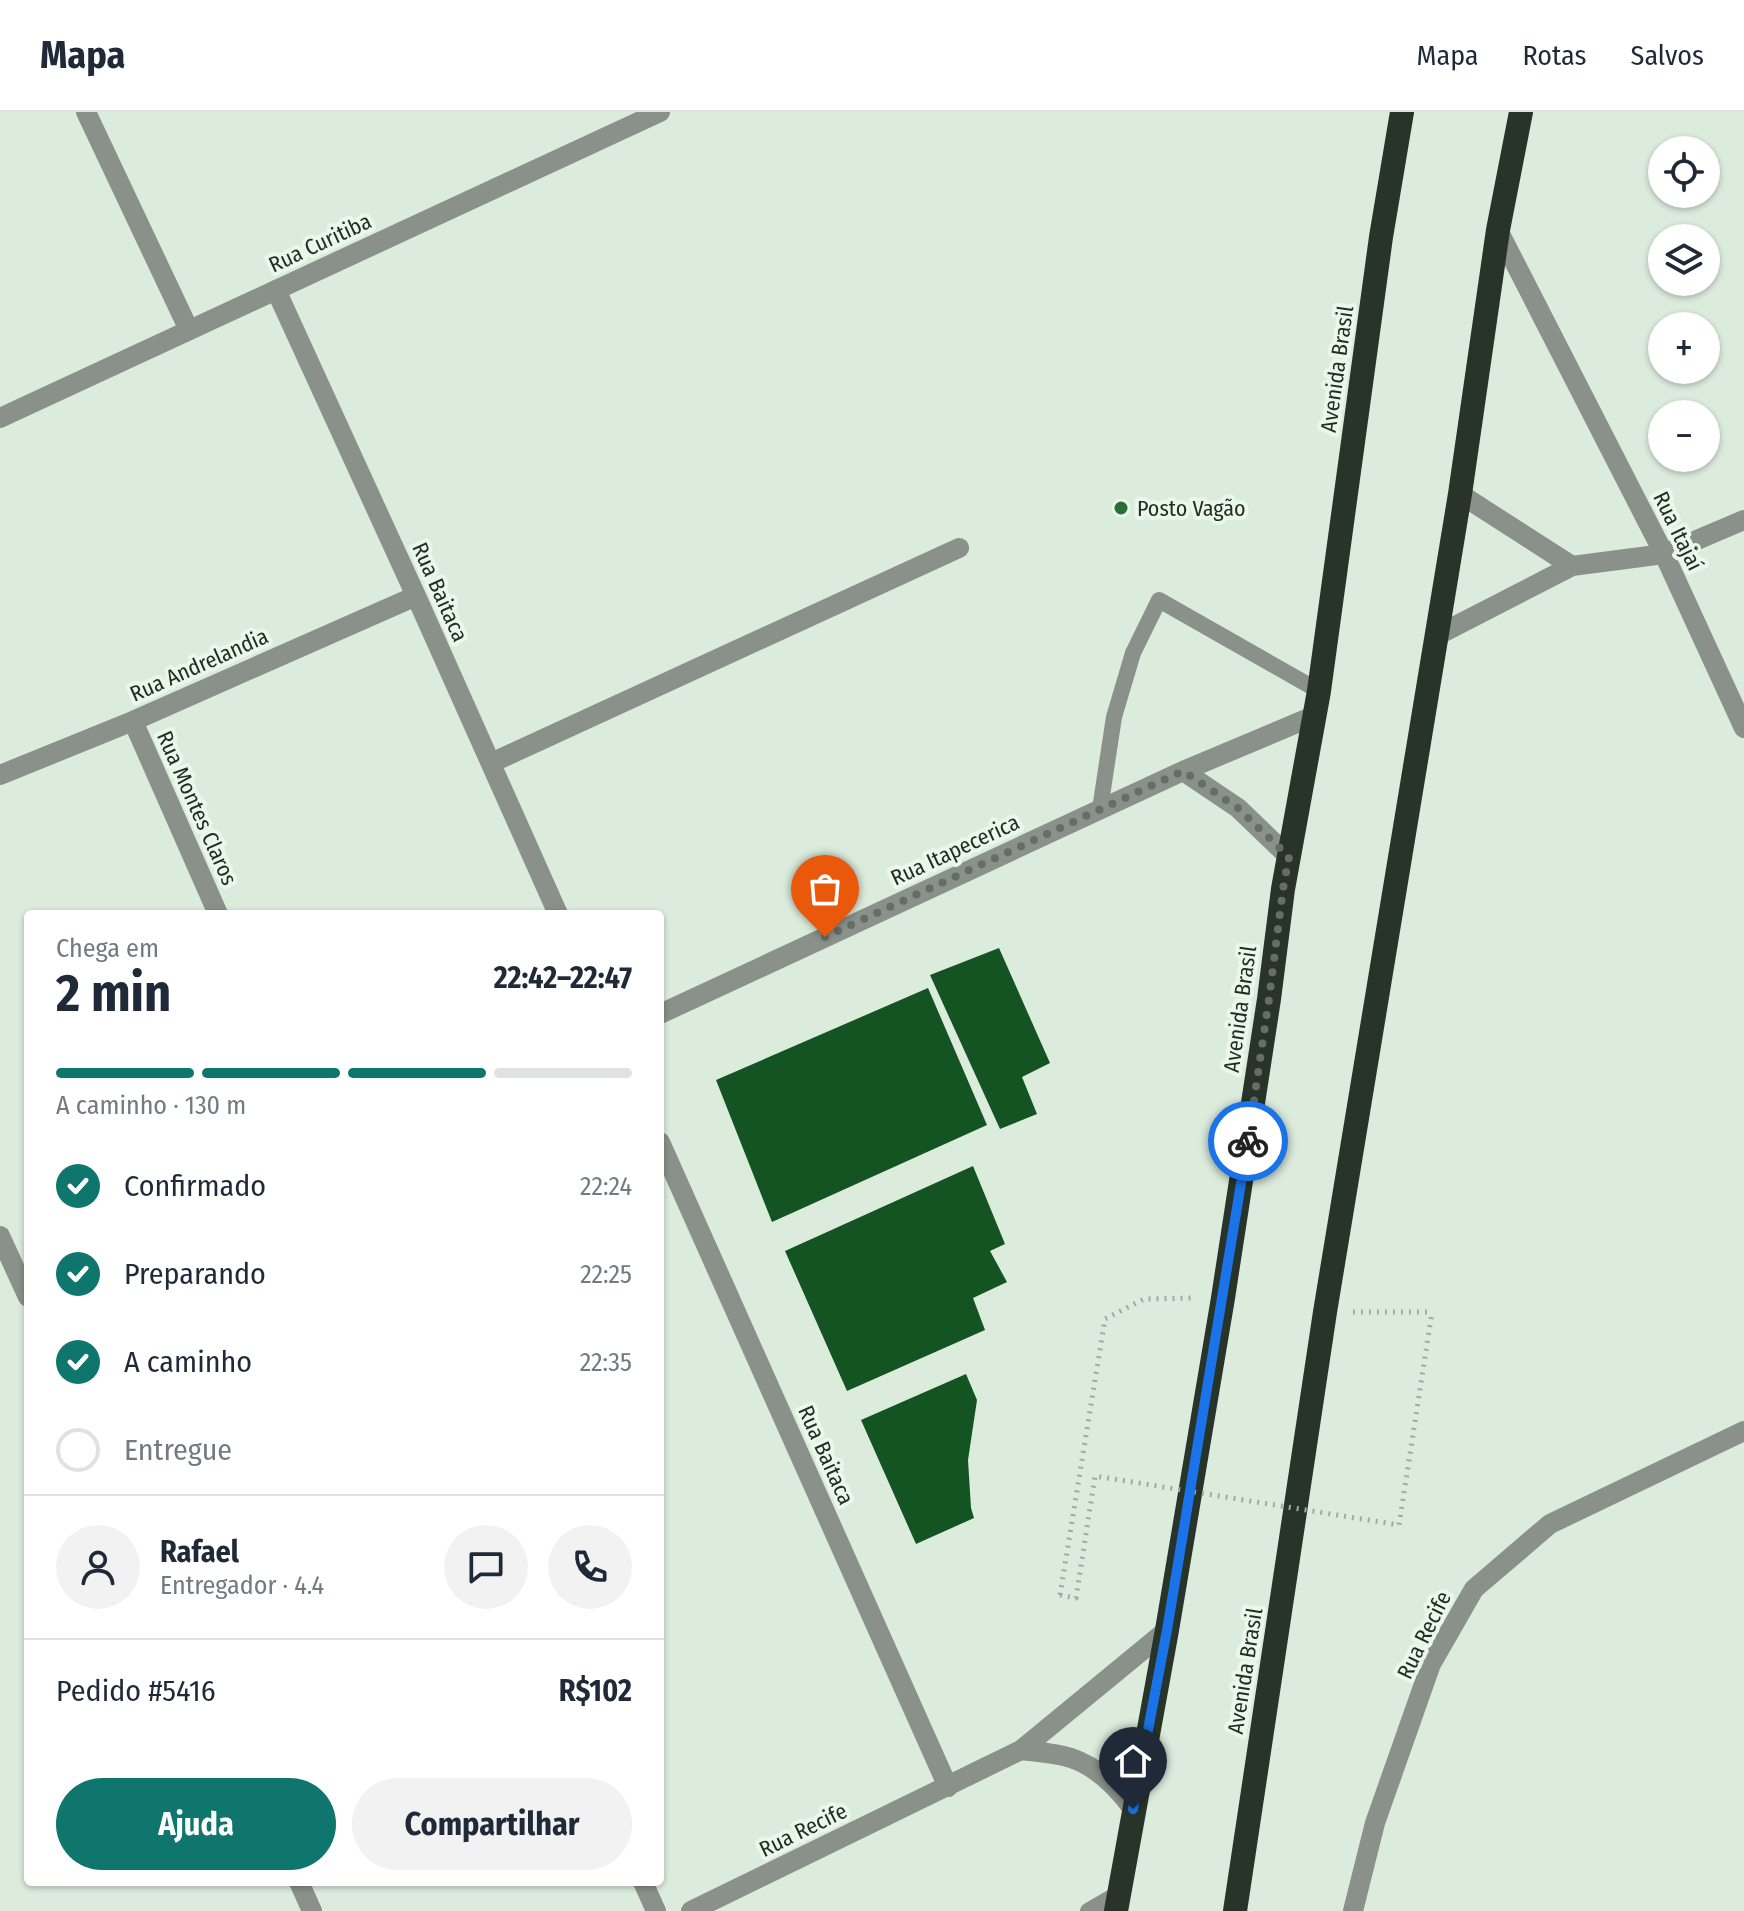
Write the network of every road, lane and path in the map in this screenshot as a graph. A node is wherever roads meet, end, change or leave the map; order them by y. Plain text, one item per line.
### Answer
1 (86, 112) edge
2 (660, 112) edge
3 (1402, 112) edge
4 (1521, 112) edge
5 (1498, 230) junction
6 (276, 290) junction
7 (189, 330) junction
8 (0, 418) edge
9 (1460, 494) junction
10 (1744, 520) edge
11 (959, 548) dead end
12 (1664, 554) junction
13 (1572, 566) junction
14 (416, 596) junction
15 (1436, 636) junction
16 (1318, 703) junction
17 (133, 721) junction
18 (1744, 728) edge
19 (491, 763) junction
20 (1183, 771) junction
21 (0, 775) edge
22 (1100, 809) junction
23 (1289, 857) junction
24 (216, 910) edge
25 (556, 910) edge
26 (664, 1012) edge
27 (664, 1151) edge
28 (0, 1236) edge
29 (24, 1288) edge
30 (1223, 1298) junction
31 (1325, 1312) junction
32 (1744, 1431) edge
33 (1167, 1630) junction
34 (1021, 1750) junction
35 (948, 1787) junction
36 (1133, 1809) junction
37 (301, 1886) edge
38 (645, 1886) edge
39 (1117, 1902) edge
40 (312, 1911) edge
41 (656, 1911) edge
42 (691, 1911) edge
43 (1088, 1911) edge
44 (1235, 1911) edge
45 (1353, 1911) edge

1 - 7 street
2 - 6 street, Rua Curitiba
3 - 16 highway, Avenida Brasil
4 - 5 highway, Avenida Brasil
5 - 9 highway, Avenida Brasil
5 - 12 street, Rua Itajaí
6 - 7 street, Rua Curitiba
6 - 14 street, Rua Baitaca
7 - 8 street, Rua Curitiba
9 - 13 street
9 - 15 highway, Avenida Brasil
10 - 12 street
11 - 19 street
12 - 13 street
12 - 18 street, Rua Itajaí
13 - 15 street
14 - 17 street, Rua Andrelandia
14 - 19 street, Rua Baitaca
15 - 31 highway, Avenida Brasil
16 - 20 street, Rua Itapecerica
16 - 22 lane
16 - 23 highway, Avenida Brasil
17 - 21 street, Rua Andrelandia
17 - 24 street, Rua Montes Claros
19 - 25 street, Rua Baitaca
20 - 22 street, Rua Itapecerica
20 - 23 street
22 - 26 street, Rua Itapecerica
23 - 30 highway, Avenida Brasil
27 - 35 street, Rua Baitaca
28 - 29 street
30 - 31 path, bridge
30 - 33 highway, Avenida Brasil
31 - 44 highway, Avenida Brasil
32 - 45 street, Rua Recife
33 - 34 street, Rua Recife
33 - 36 highway, Avenida Brasil
34 - 35 street, Rua Recife
34 - 36 street
35 - 42 street, Rua Recife
36 - 39 highway, Avenida Brasil
37 - 40 street
38 - 41 street
39 - 43 lane

